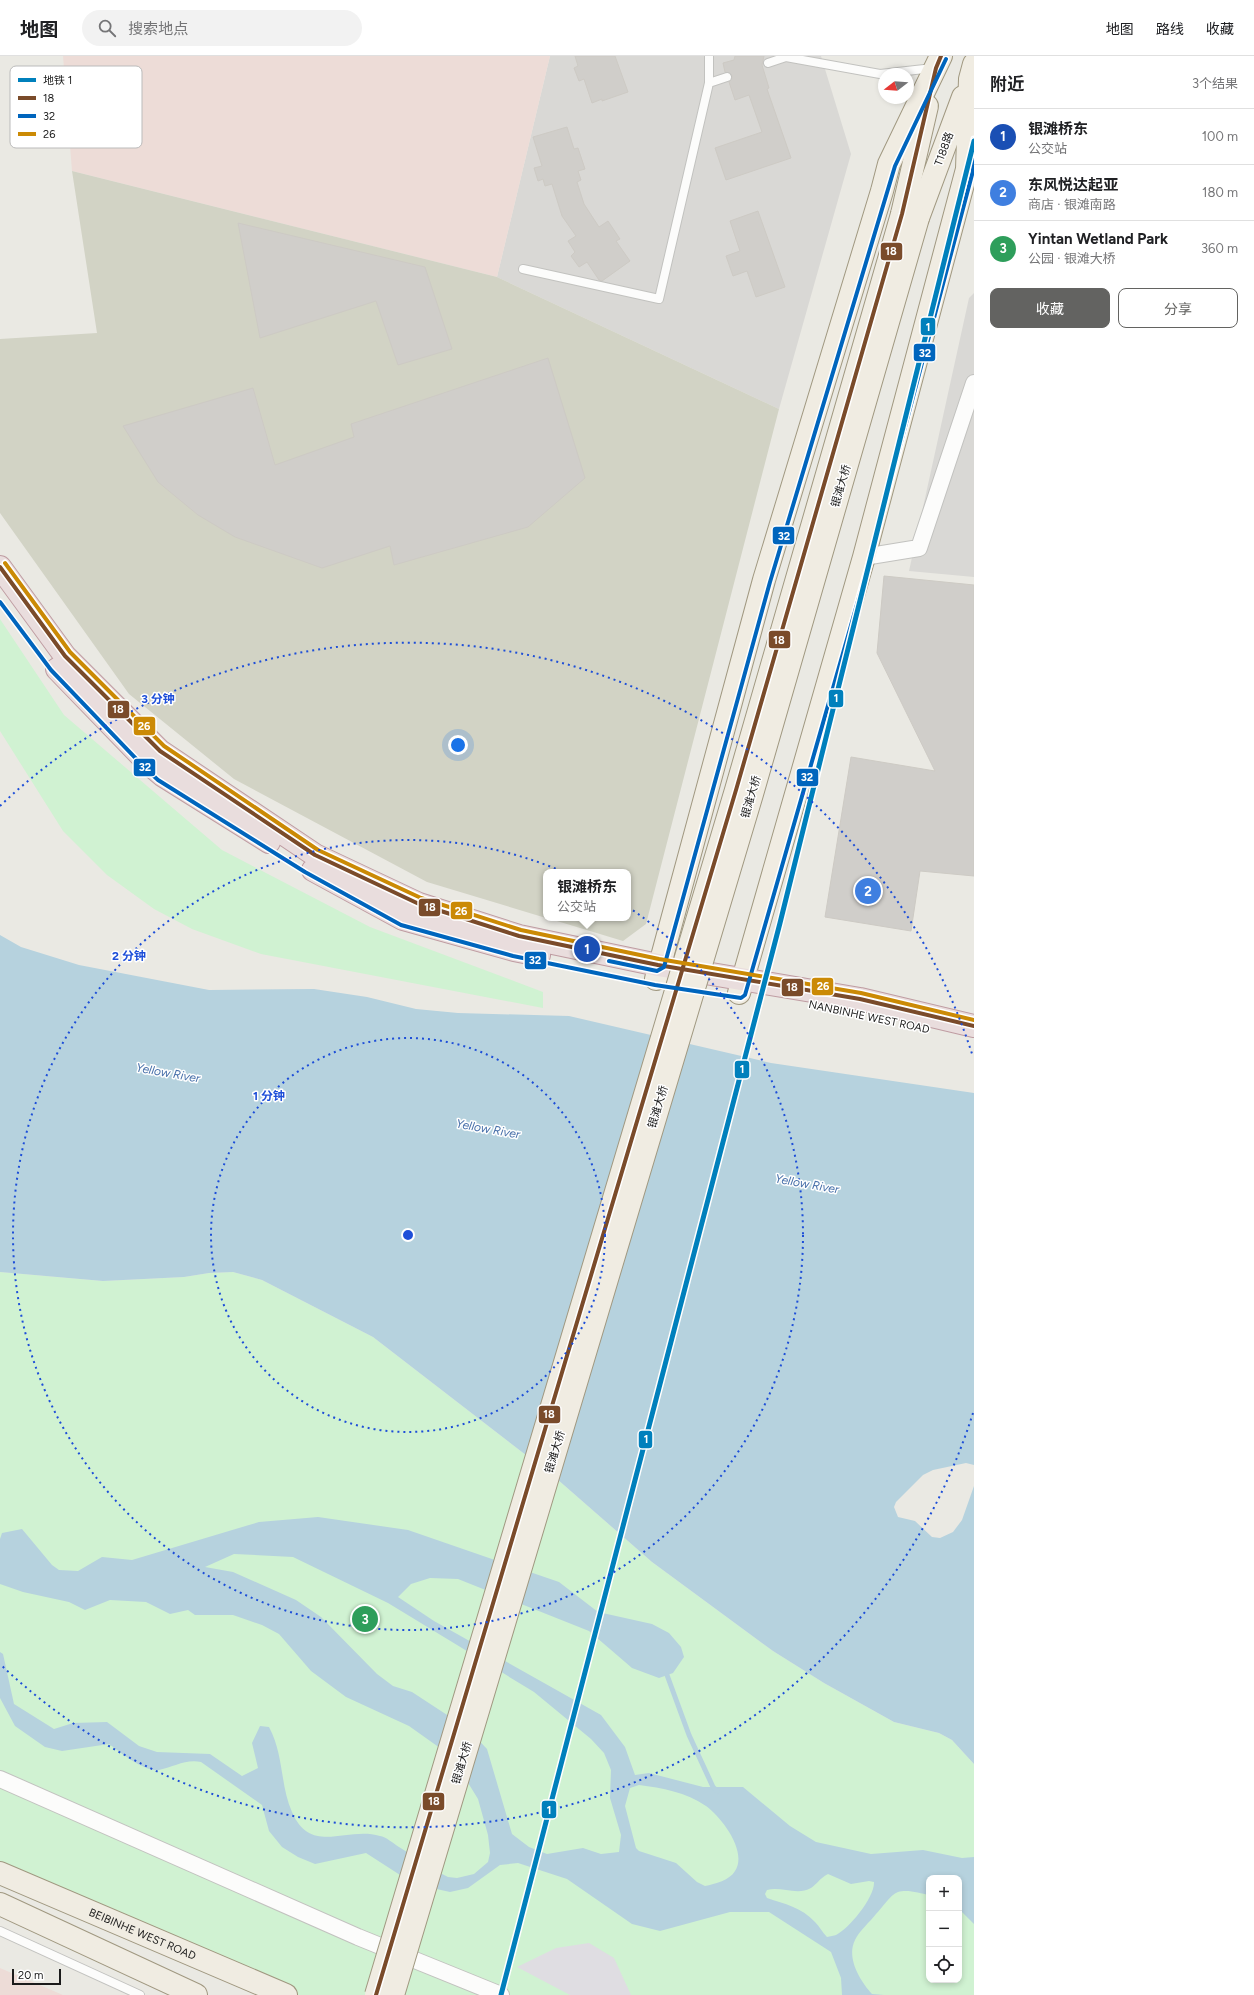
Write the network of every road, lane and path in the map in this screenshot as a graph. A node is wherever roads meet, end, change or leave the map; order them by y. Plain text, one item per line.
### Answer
1 (709, 56) edge
2 (938, 62) edge
3 (768, 63) dead end
4 (972, 71) edge
5 (727, 77) dead end
6 (710, 84) junction
7 (910, 216) junction
8 (523, 269) dead end
9 (974, 383) edge
10 (864, 557) junction
11 (0, 567) edge
12 (0, 592) edge
13 (657, 972) junction
14 (741, 986) junction
15 (974, 1026) edge
16 (974, 1040) edge
17 (0, 1779) edge
18 (0, 1873) edge
19 (0, 1904) edge
20 (0, 1930) edge
21 (493, 1993) edge
22 (140, 1995) edge
23 (196, 1995) edge
24 (286, 1995) edge
25 (376, 1995) edge
26 (393, 1995) edge

1 - 6 lane
2 - 3 lane
2 - 7 main road
2 - 13 main road
4 - 7 main road, T188路
4 - 10 main road
5 - 6 lane
6 - 8 lane
7 - 25 main road, 银滩大桥, bridge
7 - 26 main road, 银滩大桥, bridge
9 - 10 street
10 - 14 main road
11 - 13 highway
12 - 13 highway
13 - 14 highway
14 - 15 highway, NANBINHE WEST ROAD
14 - 16 highway, NANBINHE WEST ROAD
17 - 21 street
18 - 24 main road, BEIBINHE WEST ROAD
19 - 23 main road
20 - 22 lane

